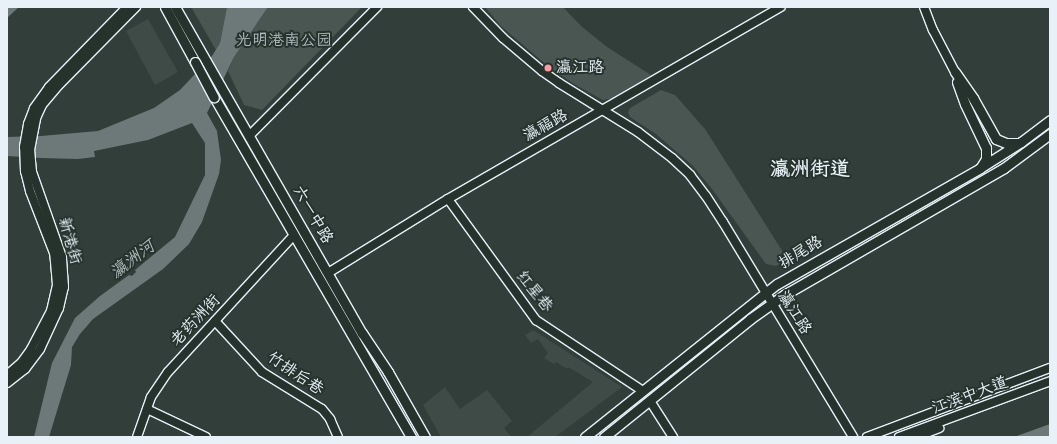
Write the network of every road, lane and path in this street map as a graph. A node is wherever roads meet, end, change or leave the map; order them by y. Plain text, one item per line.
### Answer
1 (127, 7) edge
2 (136, 7) edge
3 (165, 7) edge
4 (175, 7) edge
5 (377, 7) edge
6 (473, 7) edge
7 (781, 7) edge
8 (924, 7) edge
9 (955, 72) junction
10 (603, 110) junction
11 (1050, 120) edge
12 (986, 122) junction
13 (31, 124) junction
14 (976, 126) junction
15 (1050, 134) edge
16 (250, 136) junction
17 (1021, 142) junction
18 (27, 162) junction
19 (980, 168) junction
20 (448, 199) junction
21 (294, 235) junction
22 (328, 274) junction
23 (765, 293) junction
24 (772, 302) junction
25 (215, 321) junction
26 (1050, 368) edge
27 (7, 375) edge
28 (1050, 381) edge
29 (7, 384) edge
30 (1050, 387) edge
31 (642, 391) junction
32 (650, 401) junction
33 (147, 409) junction
34 (137, 437) edge
35 (206, 437) edge
36 (338, 437) edge
37 (411, 437) edge
38 (425, 437) edge
39 (584, 437) edge
40 (604, 437) edge
41 (673, 437) edge
42 (853, 437) edge
43 (867, 437) edge
44 (899, 437) edge
45 (916, 437) edge

1 - 13 street
2 - 13 street
3 - 21 main road, 六一中路, bridge
4 - 16 main road, 六一中路
5 - 16 street
6 - 10 street, 瀛江路
7 - 10 street, 瀛福路
8 - 9 street
9 - 12 main road
9 - 14 main road
10 - 20 street, 瀛福路
10 - 23 street, 瀛江路
11 - 17 main road, 排尾路
12 - 14 main road
12 - 17 main road
13 - 18 street
14 - 19 main road
15 - 24 main road, 排尾路
16 - 22 main road, 六一中路
17 - 19 main road, 排尾路
18 - 27 street, 新港街
18 - 29 street, 新港街
19 - 23 main road, 排尾路
20 - 22 street, 瀛福路
20 - 31 street, 红星巷
21 - 25 street, 老药洲街
21 - 37 main road, 六一中路
22 - 38 main road, 六一中路
23 - 24 street, 瀛江路
23 - 31 main road, 排尾路
24 - 32 main road, 排尾路
24 - 42 street, 瀛江路
25 - 33 street, 老药洲街
25 - 36 street, 竹排后巷
26 - 43 street
28 - 44 street, 江滨中大道
30 - 45 street, 江滨中大道
31 - 39 main road, 排尾路
32 - 40 main road, 排尾路
32 - 41 street
33 - 34 street, 老药洲街
33 - 35 street

